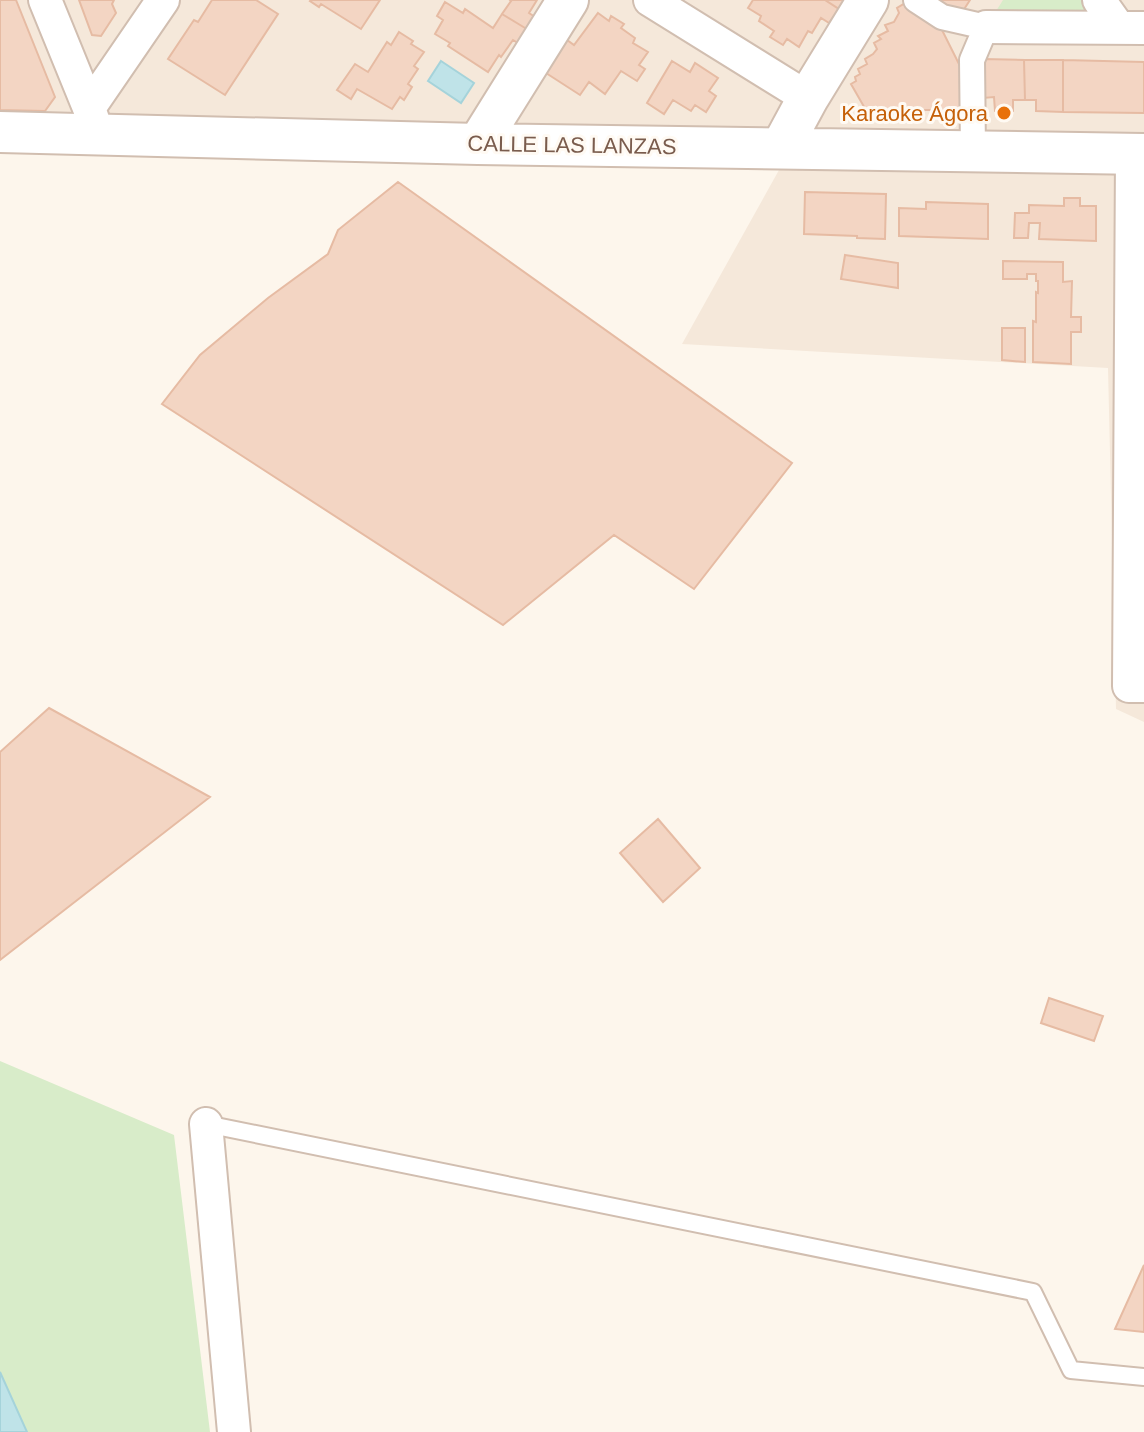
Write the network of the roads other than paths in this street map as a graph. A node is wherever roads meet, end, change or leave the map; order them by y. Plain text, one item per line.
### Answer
1 (45, 0) edge
2 (163, 0) edge
3 (568, 0) edge
4 (650, 0) edge
5 (868, 0) edge
6 (916, 0) edge
7 (1099, 0) edge
8 (994, 14) edge
9 (1131, 28) edge
10 (808, 98) junction
11 (94, 121) junction
12 (0, 132) edge
13 (478, 144) junction
14 (781, 148) junction
15 (973, 151) junction
16 (1138, 154) edge
17 (1136, 686) edge
18 (206, 1124) joint
19 (1144, 1377) edge
20 (234, 1432) edge

1 - 11 street
2 - 11 street
3 - 13 street
4 - 10 street
5 - 10 street
6 - 8 street
7 - 9 street
8 - 9 street
8 - 15 street
10 - 14 street
11 - 12 street, CALLE LAS LANZAS
11 - 13 street, CALLE LAS LANZAS
13 - 14 street, CALLE LAS LANZAS
14 - 15 street, CALLE LAS LANZAS
15 - 16 street, CALLE LAS LANZAS
16 - 17 street
18 - 19 lane
18 - 20 street

